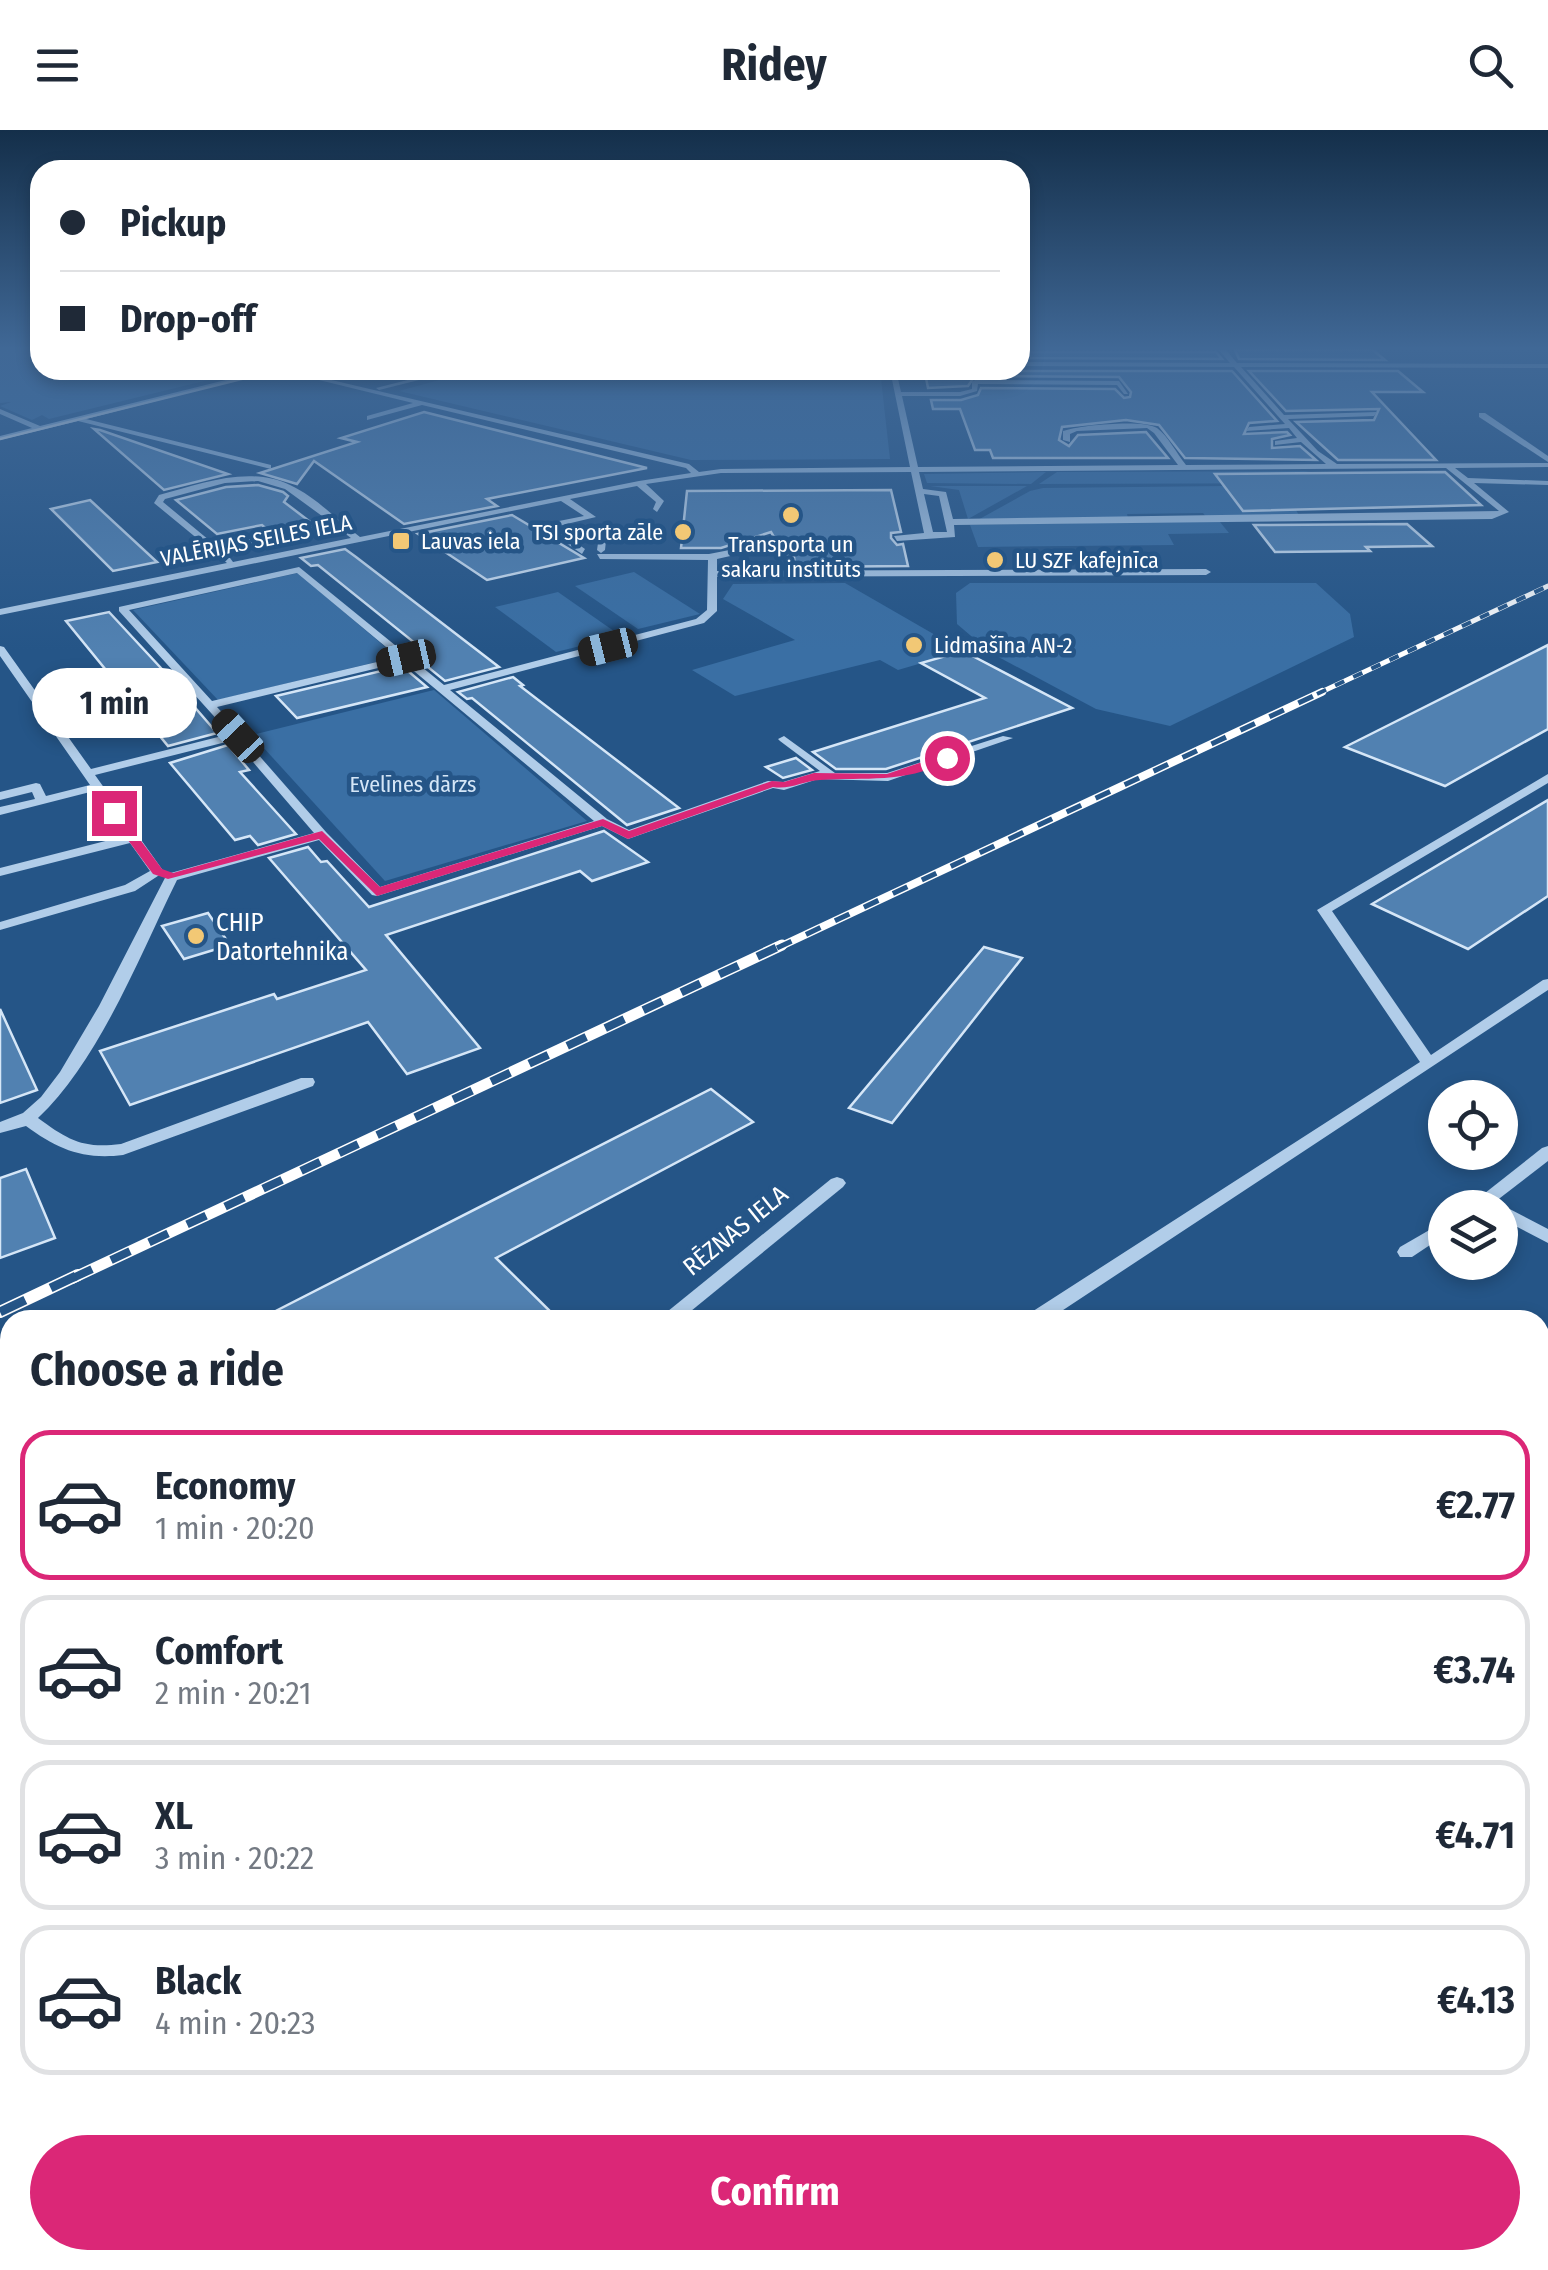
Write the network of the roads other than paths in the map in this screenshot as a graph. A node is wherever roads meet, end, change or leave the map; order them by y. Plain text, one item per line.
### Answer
1 (200, 450) edge
2 (622, 450) edge
3 (908, 450) edge
4 (1170, 450) edge
5 (1312, 450) edge
6 (1315, 454) junction
7 (1548, 462) edge
8 (1448, 466) junction
9 (268, 467) dead end
10 (1182, 467) junction
11 (1258, 467) junction
12 (1338, 468) junction
13 (912, 469) junction
14 (696, 474) junction
15 (1469, 480) junction
16 (1548, 482) edge
17 (640, 483) junction
18 (1340, 484) dead end
19 (922, 491) junction
20 (562, 498) junction
21 (657, 510) dead end
22 (1362, 518) junction
23 (951, 522) junction
24 (339, 526) junction
25 (1374, 530) dead end
26 (929, 536) junction
27 (564, 538) junction
28 (896, 538) dead end
29 (770, 539) dead end
30 (359, 540) junction
31 (582, 552) dead end
32 (221, 554) junction
33 (713, 556) junction
34 (233, 565) junction
35 (1206, 572) dead end
36 (713, 574) junction
37 (0, 612) edge
38 (0, 649) edge
39 (406, 658) junction
40 (5, 666) edge
41 (442, 688) junction
42 (210, 705) junction
43 (1007, 738) dead end
44 (784, 739) dead end
45 (245, 746) dead end
46 (86, 774) junction
47 (814, 776) junction
48 (1548, 778) edge
49 (96, 787) junction
50 (0, 796) edge
51 (42, 800) junction
52 (0, 811) edge
53 (603, 822) junction
54 (322, 835) junction
55 (133, 838) junction
56 (0, 872) edge
57 (165, 874) junction
58 (0, 926) edge
59 (1548, 983) edge
60 (1430, 1063) junction
61 (307, 1082) dead end
62 (28, 1118) junction
63 (0, 1128) edge
64 (1548, 1152) edge
65 (837, 1183) dead end
66 (1507, 1190) edge
67 (1518, 1222) edge
68 (1548, 1237) edge
69 (1428, 1238) edge
70 (1406, 1252) dead end
71 (680, 1310) edge
72 (1049, 1310) edge

1 - 9 street
2 - 14 street
3 - 13 street
4 - 10 street
5 - 6 street
6 - 11 street
6 - 12 street
7 - 8 street
8 - 12 street
8 - 15 street
10 - 11 street
10 - 13 street
11 - 12 street
12 - 18 street
13 - 14 street
13 - 19 street
14 - 17 street, VALĒRIJAS SEILES IELA
15 - 16 street
15 - 22 street
17 - 20 street, VALĒRIJAS SEILES IELA
17 - 21 street
19 - 23 street
19 - 26 street
20 - 27 street
20 - 30 street, VALĒRIJAS SEILES IELA
22 - 23 street
22 - 25 street
23 - 26 street
24 - 30 street
24 - 32 street
24 - 32 street
26 - 28 street
27 - 31 street
27 - 33 street
29 - 33 street
30 - 34 street, VALĒRIJAS SEILES IELA
32 - 34 street
33 - 36 street
34 - 37 street, VALĒRIJAS SEILES IELA
35 - 36 street
36 - 41 street
38 - 40 street
39 - 41 street
39 - 42 street
39 - 42 street
40 - 46 street
41 - 53 street
42 - 46 street
43 - 47 street
44 - 47 street
45 - 54 street
46 - 49 street
47 - 53 street
48 - 60 street
49 - 51 street
49 - 55 street
50 - 51 street
51 - 52 street
53 - 54 street
54 - 57 street
55 - 56 street
55 - 57 street
57 - 58 street
57 - 62 street
59 - 60 street
60 - 72 street
61 - 62 street
62 - 63 street
64 - 66 street
65 - 71 street, RĒZNAS IELA
67 - 68 street
69 - 70 street

